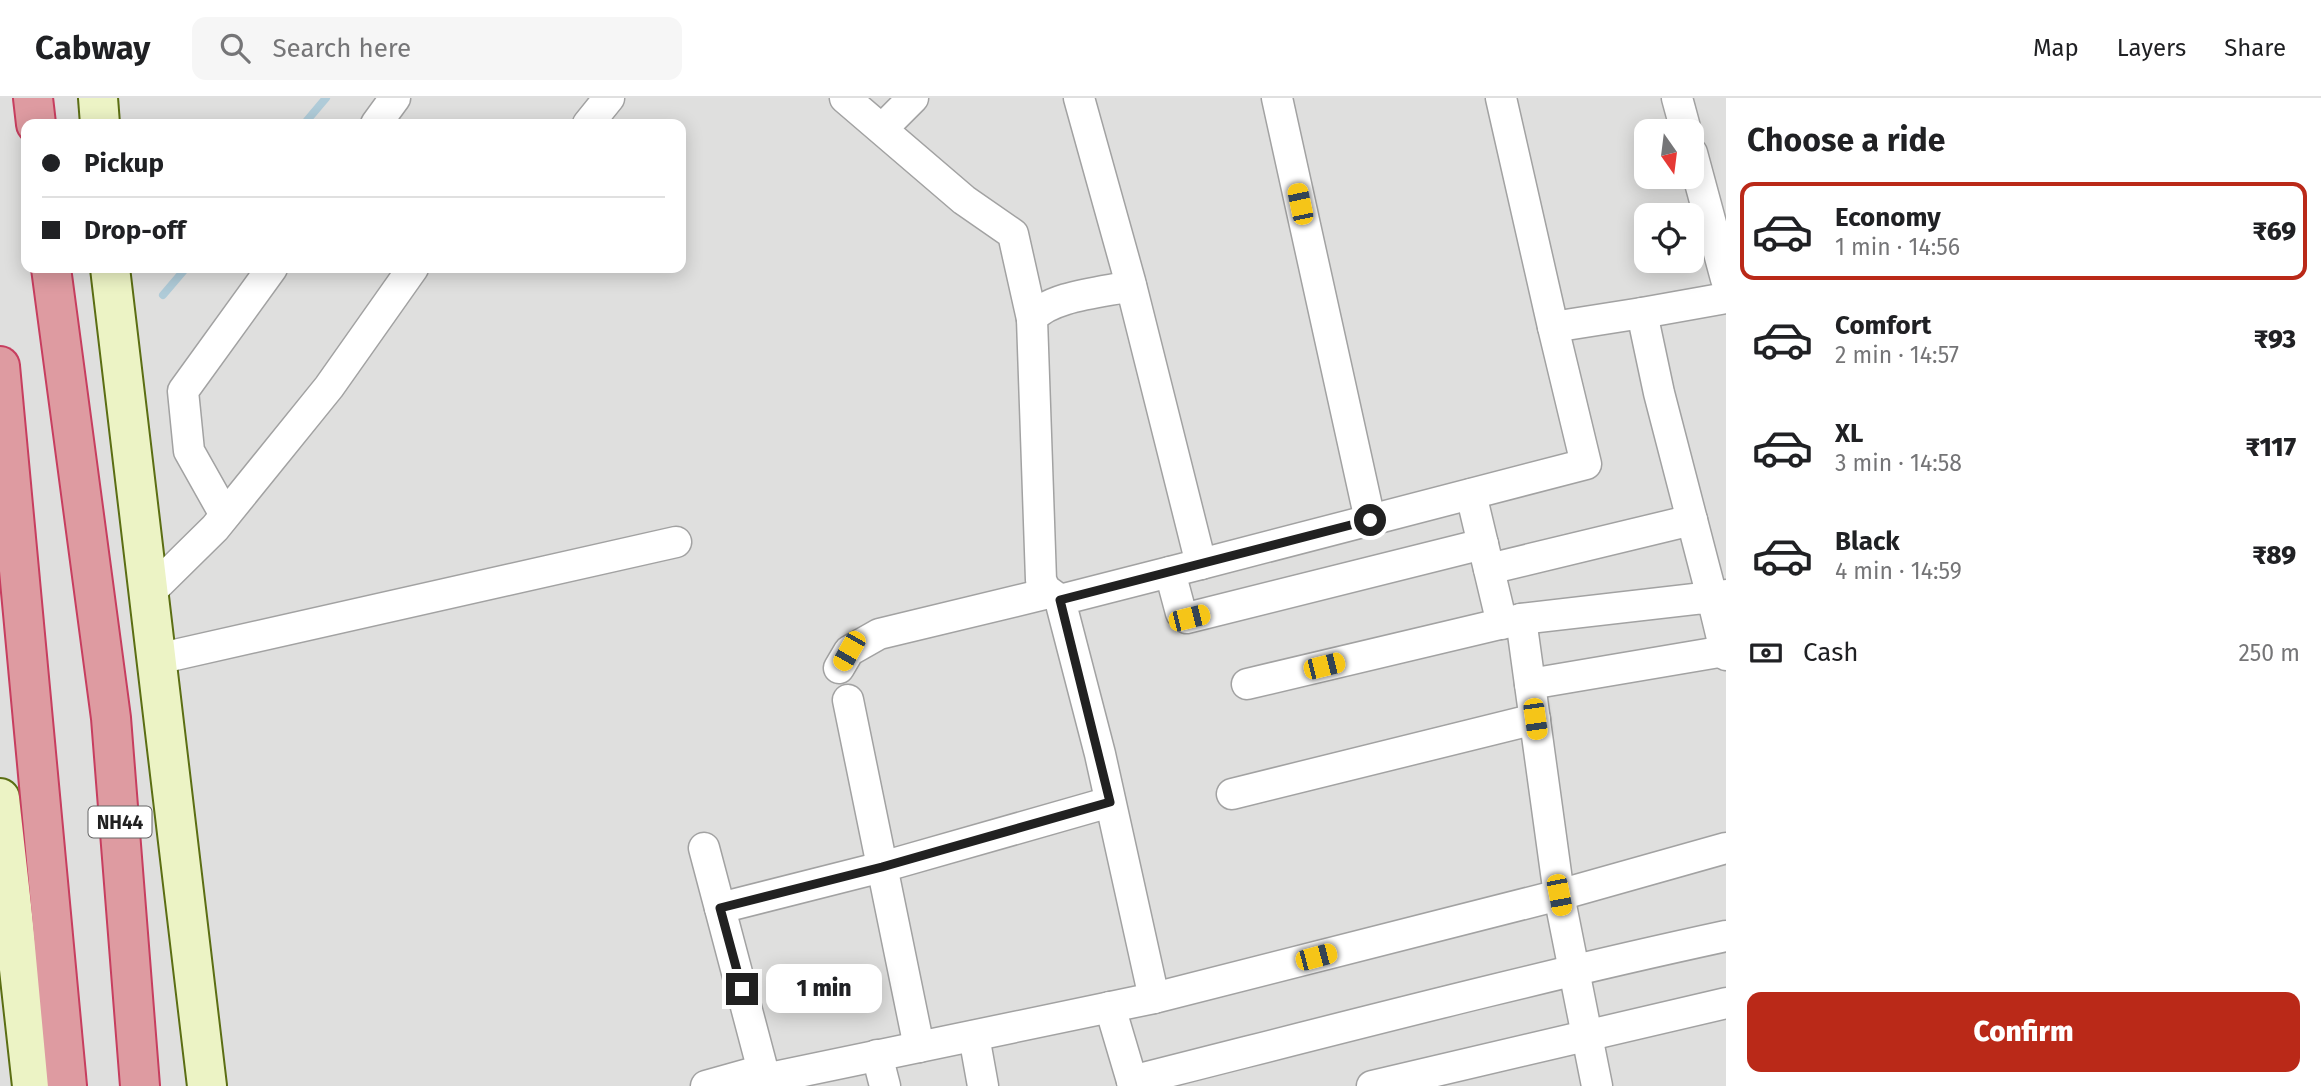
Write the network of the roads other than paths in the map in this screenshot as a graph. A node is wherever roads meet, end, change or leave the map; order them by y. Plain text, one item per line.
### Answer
1 (33, 98) edge
2 (98, 98) edge
3 (394, 98) edge
4 (609, 98) edge
5 (845, 98) edge
6 (913, 98) edge
7 (1079, 98) edge
8 (1277, 98) edge
9 (1501, 98) edge
10 (1683, 99) edge
11 (35, 119) edge
12 (100, 119) edge
13 (379, 119) edge
14 (592, 119) edge
15 (1685, 119) edge
16 (882, 129) junction
17 (1702, 189) edge
18 (52, 273) edge
19 (111, 273) edge
20 (268, 273) edge
21 (409, 273) edge
22 (1726, 279) edge
23 (1131, 286) junction
24 (1726, 298) edge
25 (1642, 313) junction
26 (1032, 319) junction
27 (1553, 327) junction
28 (0, 366) edge
29 (1471, 494) junction
30 (225, 515) junction
31 (1370, 520) junction
32 (1692, 520) junction
33 (676, 542) dead end
34 (1486, 557) junction
35 (1201, 564) junction
36 (1170, 572) junction
37 (149, 593) junction
38 (1055, 596) junction
39 (1719, 596) edge
40 (1511, 622) junction
41 (1726, 653) edge
42 (157, 659) junction
43 (839, 668) dead end
44 (1247, 684) dead end
45 (1530, 684) junction
46 (848, 700) dead end
47 (1535, 719) junction
48 (1232, 794) dead end
49 (0, 798) edge
50 (1110, 802) junction
51 (704, 848) dead end
52 (1726, 848) edge
53 (882, 867) junction
54 (1559, 895) junction
55 (720, 908) junction
56 (1726, 936) edge
57 (1574, 969) junction
58 (1154, 998) junction
59 (1726, 1003) edge
60 (1110, 1007) junction
61 (974, 1036) junction
62 (1587, 1036) junction
63 (919, 1047) junction
64 (877, 1055) junction
65 (765, 1078) edge
66 (1133, 1084) edge
67 (32, 1086) edge
68 (67, 1086) edge
69 (140, 1086) edge
70 (206, 1086) edge
71 (706, 1086) edge
72 (885, 1086) edge
73 (982, 1086) edge
74 (1372, 1086) edge
75 (1597, 1086) edge

1 - 11 highway
2 - 12 street
3 - 13 street
4 - 14 street
5 - 16 street
6 - 16 street
7 - 23 street
8 - 31 street
9 - 27 street
10 - 15 street
16 - 26 street
17 - 22 street
18 - 69 highway, NH44
19 - 37 street
20 - 30 street
21 - 30 street
23 - 26 street
23 - 35 street
24 - 25 street
25 - 27 street
25 - 32 street
26 - 38 street
27 - 29 street
28 - 68 highway
29 - 31 street
29 - 34 street
30 - 37 street
31 - 35 street
32 - 34 street
32 - 39 street
33 - 42 street
34 - 36 street
34 - 40 street
35 - 36 street
36 - 38 street
37 - 42 street
38 - 43 street
38 - 50 street
39 - 40 street
39 - 41 street
40 - 44 street
40 - 45 street
41 - 45 street
42 - 70 street
45 - 47 street
46 - 53 street
47 - 48 street
47 - 54 street
49 - 67 street
50 - 53 street
50 - 58 street
51 - 55 street
52 - 54 street
53 - 55 street
53 - 63 street
54 - 57 street
54 - 58 street
55 - 65 street
56 - 57 street
57 - 62 street
57 - 66 street
58 - 60 street
59 - 62 street
60 - 61 street
60 - 66 street
61 - 63 street
61 - 73 street
62 - 74 street
62 - 75 street
63 - 64 street
64 - 65 street
64 - 72 street
65 - 71 street

